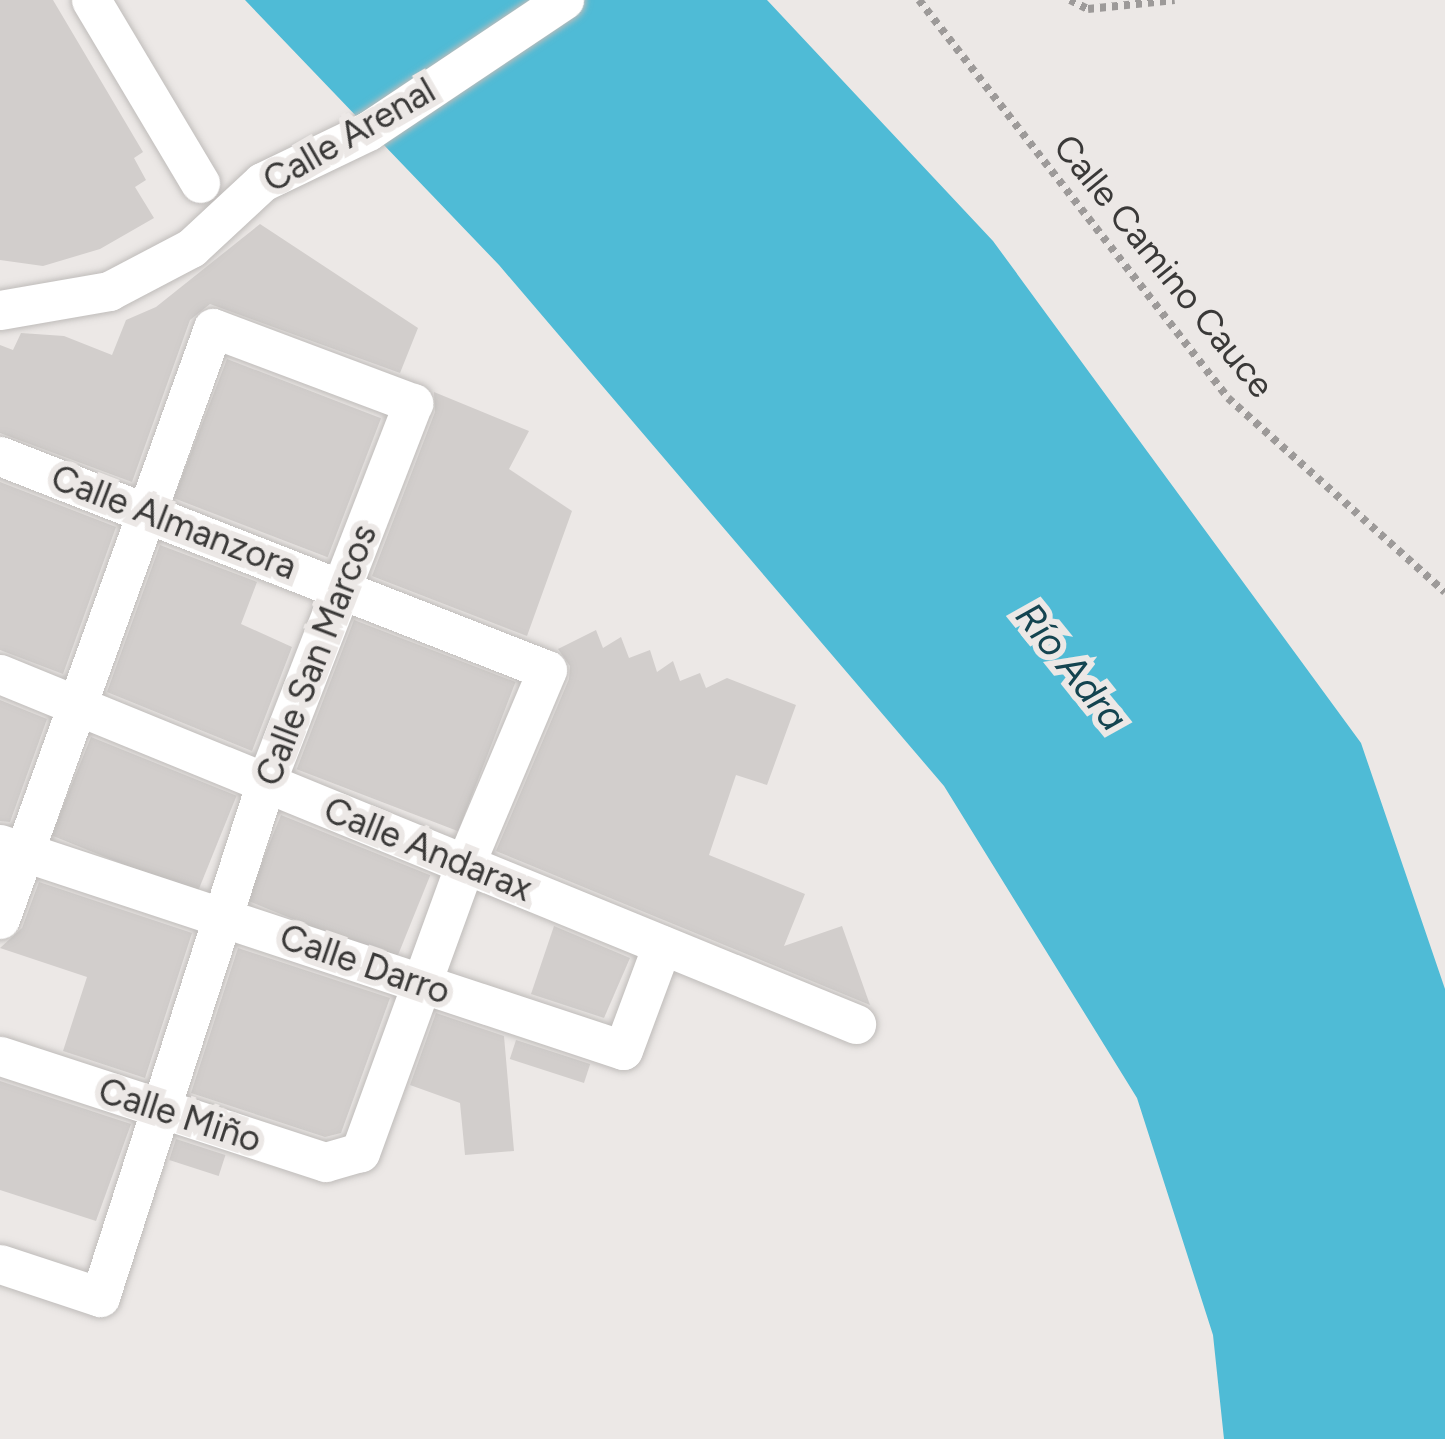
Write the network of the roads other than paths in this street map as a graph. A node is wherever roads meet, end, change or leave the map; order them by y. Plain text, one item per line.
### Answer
1 (91, 0) edge
2 (564, 0) edge
3 (200, 183) dead end
4 (0, 310) edge
5 (0, 456) edge
6 (146, 511) junction
7 (344, 588) junction
8 (0, 674) edge
9 (74, 703) junction
10 (266, 782) junction
11 (11, 848) edge
12 (465, 864) junction
13 (221, 916) junction
14 (0, 919) edge
15 (662, 945) junction
16 (423, 984) junction
17 (856, 1024) dead end
18 (0, 1056) edge
19 (162, 1108) junction
20 (0, 1264) edge

1 - 3 street
2 - 4 street, Calle Arenal
5 - 6 street, Calle Almanzora
6 - 7 street, Calle Almanzora
6 - 7 street, Calle San Marcos
6 - 9 street
7 - 10 street, Calle San Marcos
7 - 12 street, Calle Almanzora
8 - 9 street, Calle Andarax
9 - 10 street, Calle Andarax
9 - 11 street
10 - 12 street, Calle Andarax
10 - 13 street, Calle San Marcos
11 - 13 street, Calle Darro
11 - 14 street
12 - 15 street, Calle Andarax
12 - 16 street
13 - 16 street, Calle Darro
13 - 19 street, Calle San Marcos
15 - 16 street, Calle Darro
15 - 17 street, Calle Andarax
16 - 19 street, Calle Miño
18 - 19 street, Calle Miño
19 - 20 street, Calle San Marcos

